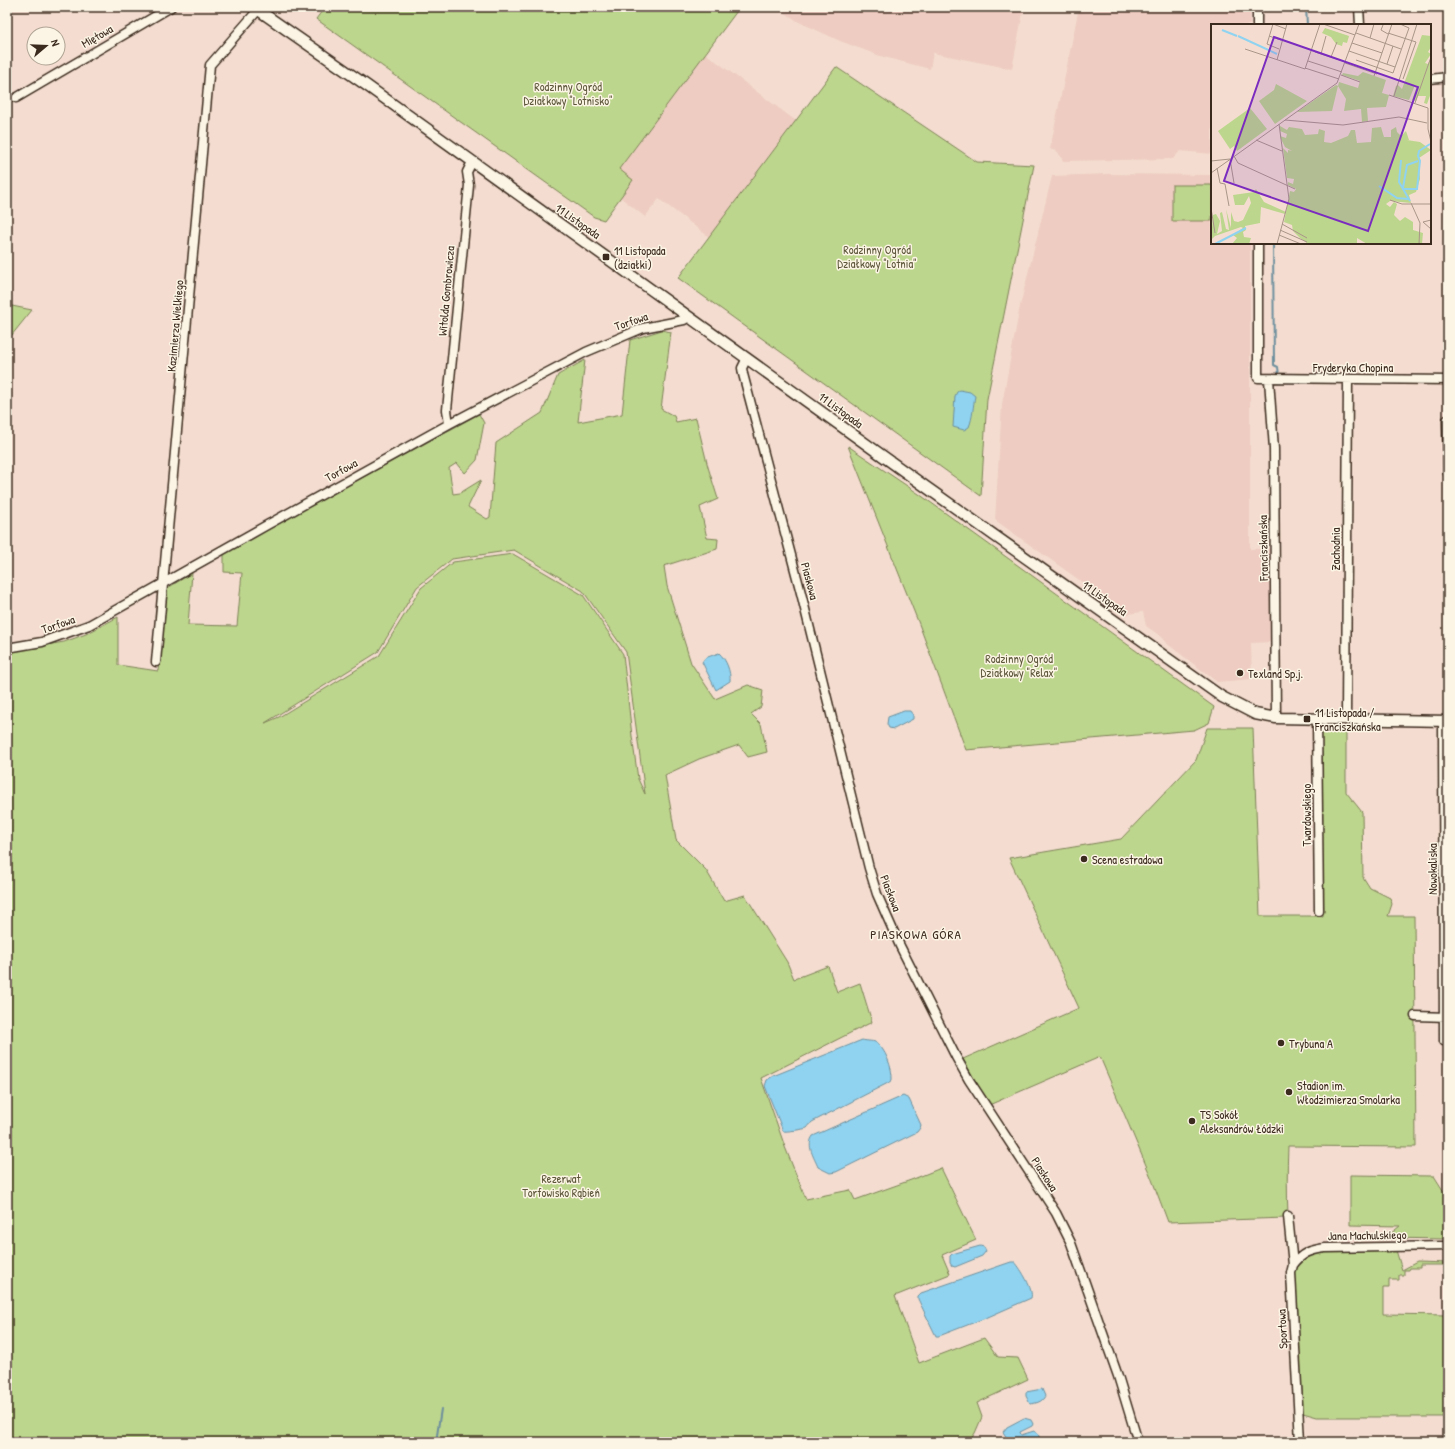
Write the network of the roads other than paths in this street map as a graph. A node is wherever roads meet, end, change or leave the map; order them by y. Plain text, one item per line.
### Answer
1 (171, 7) edge
2 (1257, 7) edge
3 (1359, 7) edge
4 (256, 8) edge
5 (1257, 24) edge
6 (1360, 24) edge
7 (1448, 77) edge
8 (1431, 79) edge
9 (16, 98) dead end
10 (472, 162) junction
11 (1258, 244) edge
12 (689, 317) junction
13 (747, 358) junction
14 (1269, 379) junction
15 (1348, 379) junction
16 (1448, 380) edge
17 (1447, 420) edge
18 (449, 424) junction
19 (1448, 473) edge
20 (163, 584) junction
21 (7, 648) edge
22 (156, 662) dead end
23 (1276, 718) junction
24 (1317, 719) junction
25 (1346, 719) junction
26 (1446, 721) edge
27 (1319, 911) dead end
28 (1415, 1016) dead end
29 (1446, 1017) edge
30 (1444, 1041) dead end
31 (1288, 1216) dead end
32 (1448, 1246) edge
33 (1293, 1265) junction
34 (1138, 1442) edge
35 (1300, 1442) edge

1 - 9 street, Miętowa
2 - 5 street
3 - 6 street
4 - 10 street, 11 Listopada
4 - 20 street, Kazimierza Wielkiego
7 - 8 street
10 - 12 street, 11 Listopada
10 - 18 street, Witolda Gombrowicza
11 - 14 street, Fryderyka Chopina
12 - 13 street, 11 Listopada
12 - 18 street, Torfowa
13 - 23 street, 11 Listopada
13 - 34 street, Piaskowa
14 - 15 street, Fryderyka Chopina
14 - 23 street, Franciszkańska
15 - 16 street, Fryderyka Chopina
15 - 25 street, Zachodnia
17 - 19 street
18 - 20 street, Torfowa
20 - 21 street, Torfowa
20 - 22 street, Kazimierza Wielkiego
23 - 24 street, 11 Listopada
24 - 25 street, 11 Listopada
24 - 27 street, Twardowskiego
25 - 26 street, 11 Listopada
26 - 29 street, Nowokaliska
28 - 29 street
29 - 30 street, Nowokaliska
31 - 33 street, Sportowa
32 - 33 street, Jana Machulskiego
33 - 35 street, Sportowa

